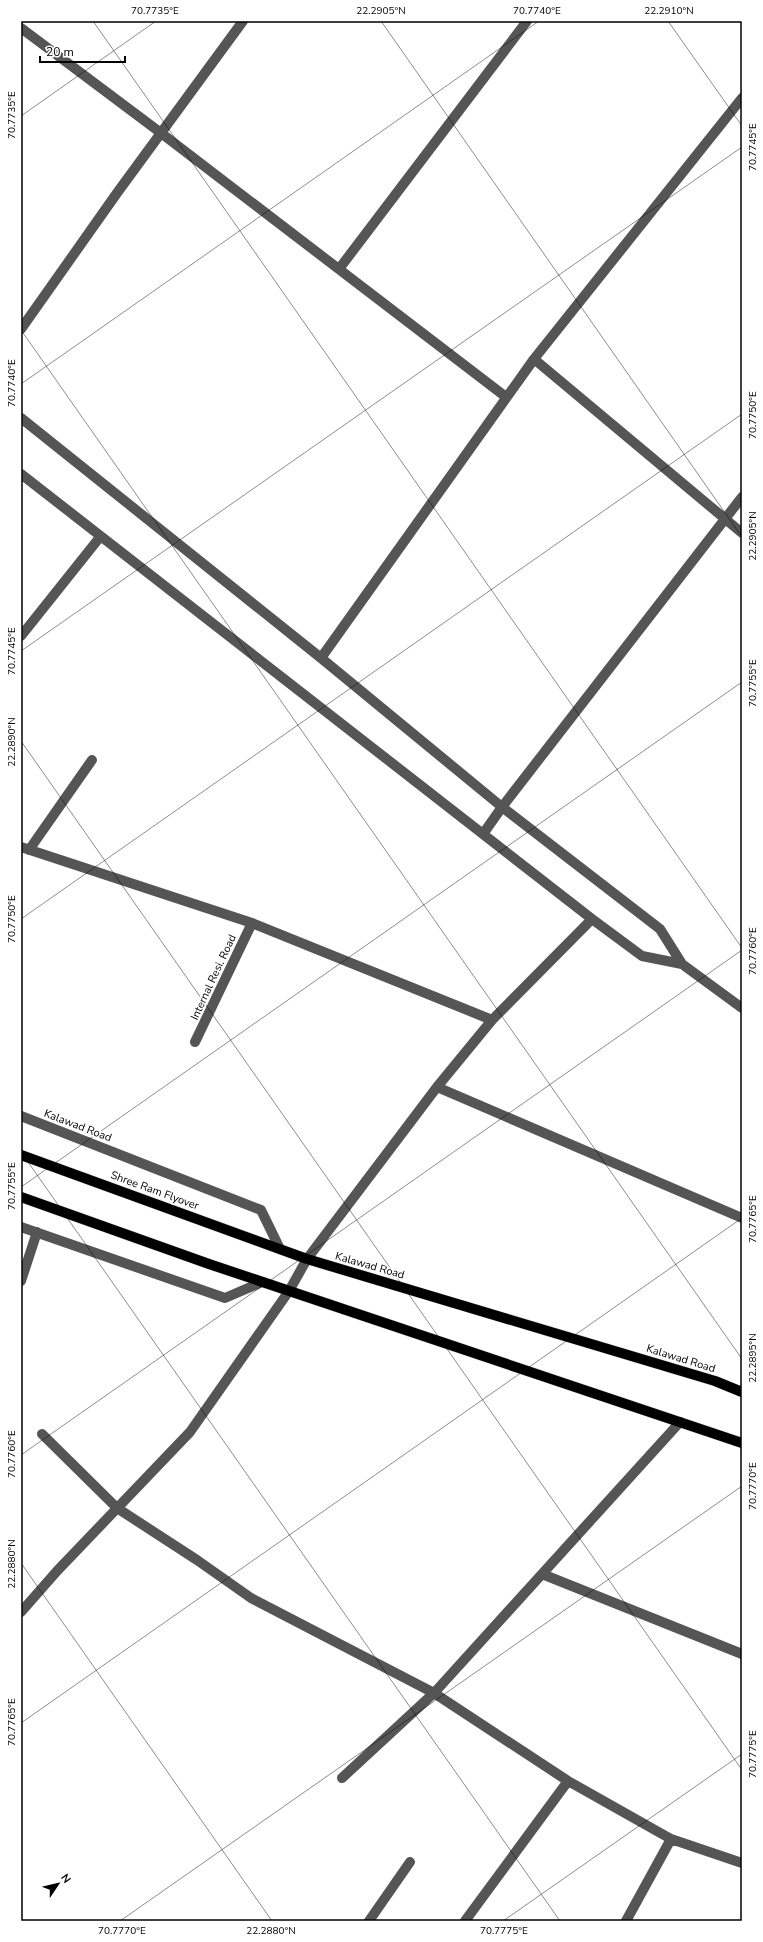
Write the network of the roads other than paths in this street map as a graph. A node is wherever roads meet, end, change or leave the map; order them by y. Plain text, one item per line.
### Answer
1 (244, 21) edge
2 (527, 21) edge
3 (21, 28) edge
4 (742, 98) edge
5 (161, 133) junction
6 (339, 270) junction
7 (21, 329) edge
8 (534, 360) junction
9 (506, 398) junction
10 (21, 418) edge
11 (21, 474) edge
12 (742, 497) edge
13 (725, 519) junction
14 (742, 533) edge
15 (100, 537) junction
16 (21, 636) edge
17 (321, 658) junction
18 (92, 760) dead end
19 (502, 807) junction
20 (483, 834) junction
21 (25, 848) edge
22 (592, 919) junction
23 (252, 923) junction
24 (682, 964) junction
25 (742, 1008) edge
26 (492, 1020) junction
27 (196, 1042) dead end
28 (437, 1087) junction
29 (21, 1116) edge
30 (21, 1154) edge
31 (21, 1197) edge
32 (742, 1218) edge
33 (21, 1227) edge
34 (37, 1232) junction
35 (280, 1250) junction
36 (307, 1259) junction
37 (21, 1282) edge
38 (262, 1282) junction
39 (289, 1291) junction
40 (742, 1392) edge
41 (680, 1422) junction
42 (42, 1434) dead end
43 (742, 1443) edge
44 (117, 1508) junction
45 (542, 1574) junction
46 (21, 1612) edge
47 (742, 1654) edge
48 (434, 1693) junction
49 (342, 1778) dead end
50 (568, 1781) junction
51 (671, 1838) junction
52 (410, 1862) dead end
53 (742, 1864) edge
54 (369, 1921) edge
55 (465, 1921) edge
56 (626, 1921) edge

1 - 5 street
2 - 6 street
3 - 5 street
4 - 8 street
5 - 6 street
5 - 7 street
6 - 9 street
8 - 9 street
8 - 13 street
9 - 17 street
10 - 17 street
11 - 15 street
12 - 13 street
13 - 14 street
13 - 19 street
15 - 16 street
15 - 20 street
17 - 19 street
18 - 21 street
19 - 20 street
19 - 24 street
20 - 22 street
21 - 23 street
22 - 24 street
22 - 26 street
23 - 26 street
23 - 27 street, Internal Resi. Road
24 - 25 street
26 - 28 street
28 - 32 street
28 - 36 street
29 - 35 street, Kalawad Road
30 - 35 main road, Shree Ram Flyover
31 - 38 main road
33 - 34 street
34 - 37 street
34 - 38 street
35 - 36 main road, Kalawad Road
36 - 39 street
36 - 40 main road, Kalawad Road
38 - 39 main road
39 - 41 main road
39 - 44 street
41 - 43 main road
41 - 45 street
42 - 44 street
44 - 46 street
44 - 48 street
45 - 47 street
45 - 48 street
48 - 49 street
48 - 50 street
50 - 51 street
50 - 55 street
51 - 53 street
51 - 56 street
52 - 54 street

